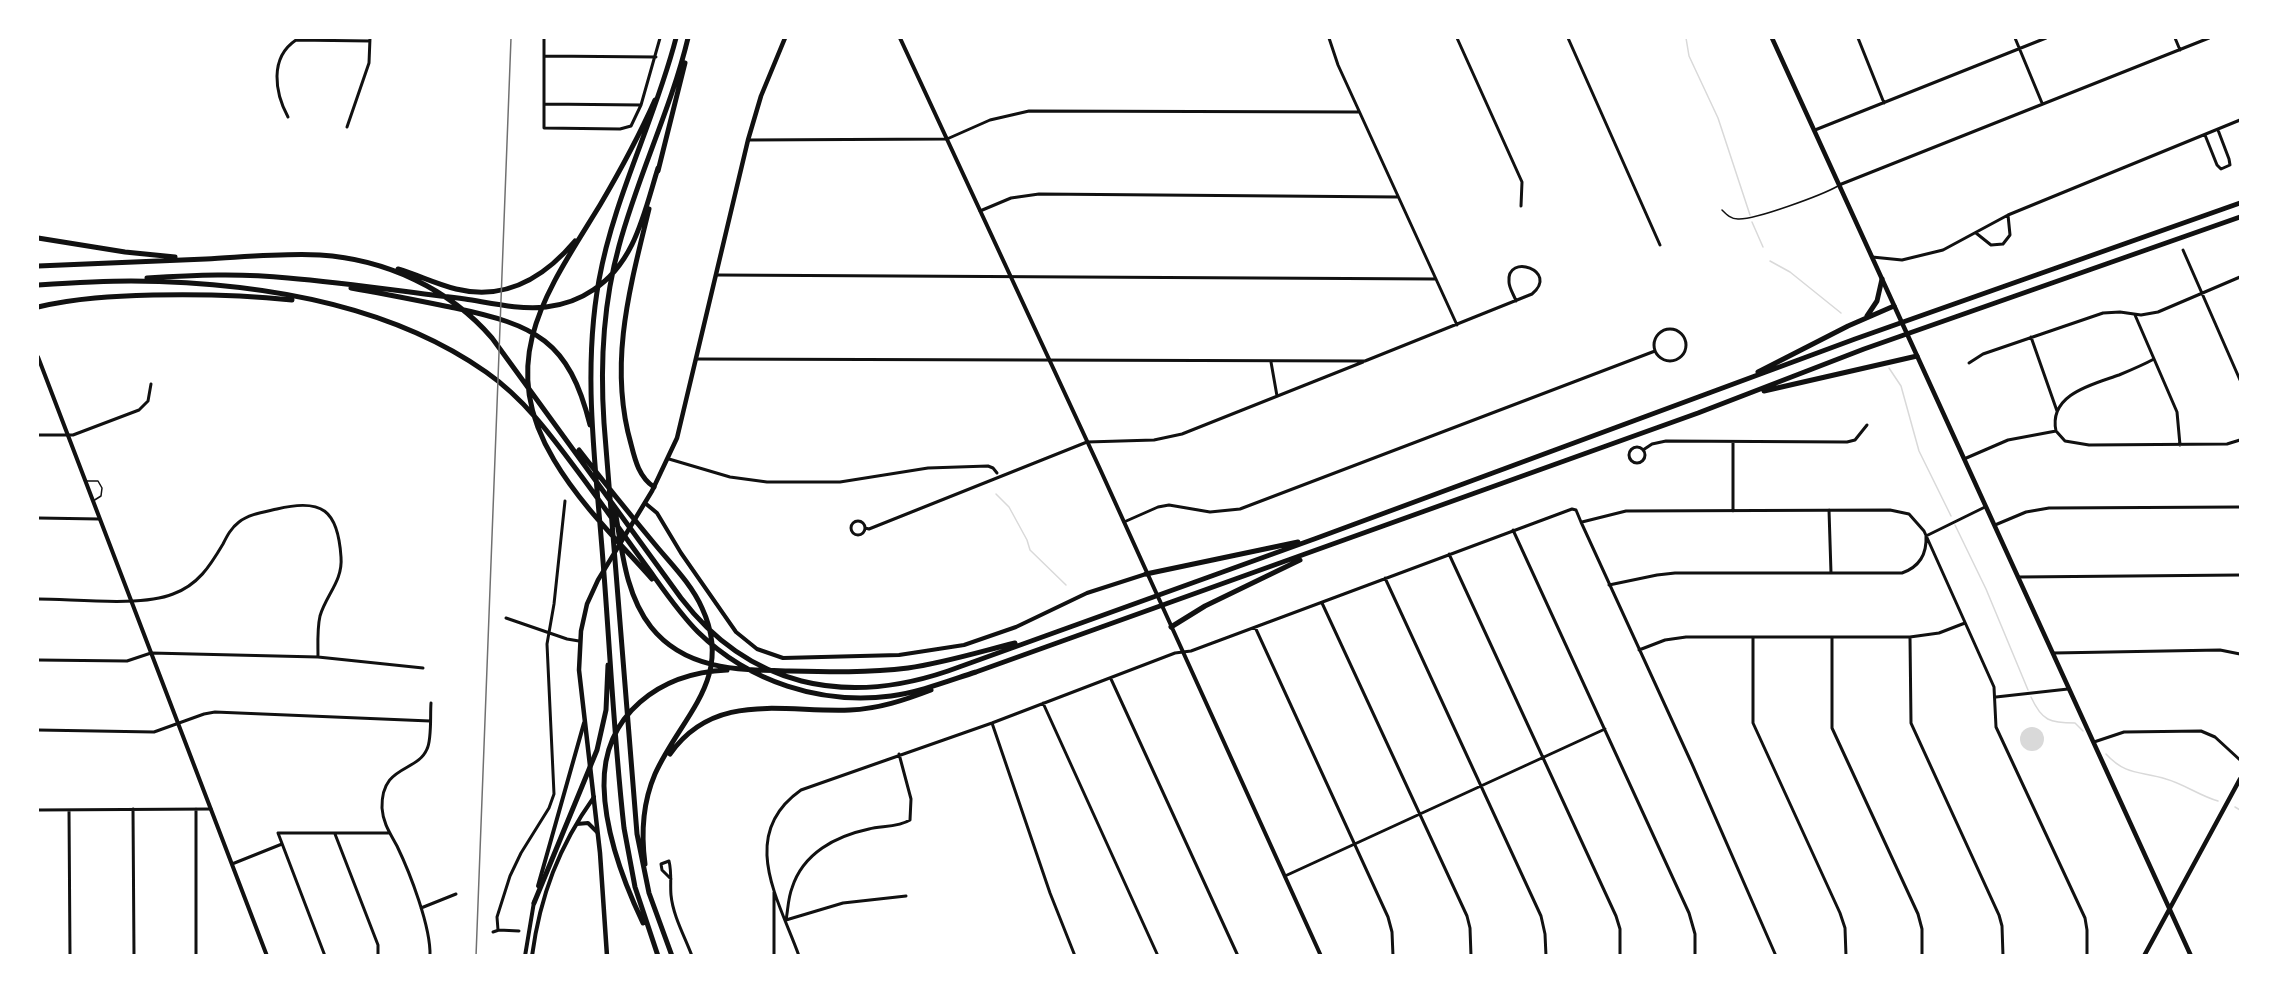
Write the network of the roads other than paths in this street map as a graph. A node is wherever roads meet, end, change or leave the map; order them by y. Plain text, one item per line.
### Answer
1 (544, 38) edge
2 (660, 38) edge
3 (676, 38) edge
4 (689, 38) edge
5 (785, 38) edge
6 (900, 38) edge
7 (1329, 38) edge
8 (1457, 38) edge
9 (1568, 38) edge
10 (1772, 38) edge
11 (1858, 38) edge
12 (2015, 38) edge
13 (2046, 38) edge
14 (2175, 38) edge
15 (2209, 38) edge
16 (370, 39) edge
17 (2019, 48) junction
18 (2180, 50) junction
19 (672, 55) junction
20 (544, 56) junction
21 (656, 57) junction
22 (1884, 103) junction
23 (544, 104) junction
24 (2042, 104) junction
25 (641, 105) junction
26 (1359, 112) junction
27 (288, 117) dead end
28 (2241, 120) edge
29 (347, 128) dead end
30 (1815, 130) junction
31 (2218, 130) junction
32 (2205, 135) junction
33 (946, 139) junction
34 (748, 140) junction
35 (658, 168) junction
36 (1839, 185) junction
37 (1398, 197) junction
38 (2241, 203) edge
39 (1521, 206) dead end
40 (1722, 210) dead end
41 (980, 211) junction
42 (2008, 215) junction
43 (2241, 217) edge
44 (590, 221) junction
45 (1976, 233) junction
46 (38, 238) edge
47 (1660, 245) dead end
48 (2182, 250) dead end
49 (1872, 257) junction
50 (204, 259) junction
51 (364, 261) junction
52 (38, 266) edge
53 (717, 275) junction
54 (2241, 277) edge
55 (1010, 278) junction
56 (1436, 279) junction
57 (1882, 279) junction
58 (314, 281) junction
59 (100, 282) junction
60 (38, 285) edge
61 (2202, 294) junction
62 (1516, 301) junction
63 (328, 305) junction
64 (38, 307) edge
65 (1895, 309) junction
66 (2135, 315) junction
67 (1866, 317) junction
68 (1457, 325) junction
69 (2031, 337) junction
70 (1655, 351) junction
71 (1915, 352) junction
72 (38, 357) edge
73 (697, 359) junction
74 (2154, 359) junction
75 (1048, 360) junction
76 (1271, 361) junction
77 (1365, 361) junction
78 (1970, 363) dead end
79 (2241, 380) edge
80 (1737, 383) junction
81 (151, 384) dead end
82 (1277, 396) junction
83 (1745, 396) junction
84 (543, 406) junction
85 (2057, 412) junction
86 (1867, 425) dead end
87 (2056, 431) junction
88 (38, 435) edge
89 (68, 436) junction
90 (2241, 440) edge
91 (1733, 441) junction
92 (1087, 442) junction
93 (594, 445) junction
94 (2180, 445) junction
95 (1643, 450) junction
96 (669, 459) junction
97 (1964, 459) junction
98 (608, 466) junction
99 (997, 473) dead end
100 (85, 481) junction
101 (654, 487) junction
102 (92, 501) junction
103 (565, 501) dead end
104 (645, 503) junction
105 (1985, 507) junction
106 (2241, 507) edge
107 (1829, 510) junction
108 (1732, 511) junction
109 (38, 518) edge
110 (99, 519) junction
111 (1124, 522) junction
112 (1581, 522) junction
113 (1994, 526) junction
114 (865, 528) junction
115 (1514, 530) junction
116 (1926, 536) junction
117 (1317, 538) junction
118 (1322, 549) junction
119 (1449, 554) junction
120 (1831, 573) junction
121 (1146, 574) junction
122 (2241, 574) edge
123 (2017, 577) junction
124 (1385, 578) junction
125 (1610, 585) junction
126 (38, 599) edge
127 (131, 600) junction
128 (1321, 602) junction
129 (677, 608) junction
130 (506, 618) dead end
131 (1965, 622) junction
132 (1171, 627) junction
133 (1255, 627) junction
134 (548, 632) junction
135 (609, 633) junction
136 (1051, 633) junction
137 (1753, 637) junction
138 (1910, 637) junction
139 (1832, 638) junction
140 (579, 641) junction
141 (1639, 650) junction
142 (1182, 652) junction
143 (152, 653) junction
144 (2052, 654) junction
145 (2241, 654) edge
146 (318, 657) junction
147 (38, 660) edge
148 (423, 668) dead end
149 (746, 670) junction
150 (976, 672) junction
151 (1110, 678) junction
152 (2068, 689) junction
153 (1996, 697) junction
154 (431, 703) dead end
155 (1043, 703) junction
156 (585, 716) junction
157 (430, 721) junction
158 (178, 723) junction
159 (992, 723) junction
160 (1605, 729) junction
161 (38, 730) edge
162 (2093, 743) junction
163 (899, 754) junction
164 (1543, 758) junction
165 (2241, 760) edge
166 (658, 769) junction
167 (2241, 779) edge
168 (1482, 786) junction
169 (594, 797) junction
170 (133, 809) junction
171 (196, 809) junction
172 (211, 809) junction
173 (38, 810) edge
174 (69, 810) junction
175 (1420, 815) junction
176 (574, 826) junction
177 (389, 833) junction
178 (598, 833) junction
179 (335, 834) junction
180 (282, 844) junction
181 (1354, 845) junction
182 (232, 864) junction
183 (1285, 876) junction
184 (671, 879) junction
185 (774, 891) junction
186 (456, 894) dead end
187 (906, 896) dead end
188 (651, 901) junction
189 (534, 903) junction
190 (421, 908) junction
191 (2169, 910) junction
192 (786, 920) junction
193 (498, 930) junction
194 (519, 931) dead end
195 (493, 932) dead end
196 (657, 954) edge
197 (70, 956) edge
198 (134, 956) edge
199 (196, 956) edge
200 (267, 956) edge
201 (325, 956) edge
202 (378, 956) edge
203 (430, 956) edge
204 (525, 956) edge
205 (532, 956) edge
206 (607, 956) edge
207 (672, 956) edge
208 (693, 956) edge
209 (774, 956) edge
210 (799, 956) edge
211 (1076, 956) edge
212 (1158, 956) edge
213 (1238, 956) edge
214 (1321, 956) edge
215 (1392, 956) edge
216 (1471, 956) edge
217 (1546, 956) edge
218 (1620, 956) edge
219 (1695, 956) edge
220 (1776, 956) edge
221 (1846, 956) edge
222 (1922, 956) edge
223 (2003, 956) edge
224 (2087, 956) edge
225 (2144, 956) edge
226 (2191, 956) edge

1 - 20 street
2 - 21 street
3 - 19 highway
4 - 35 highway
4 - 98 highway
5 - 34 main road
6 - 33 street
7 - 26 street
8 - 39 street
9 - 47 street
10 - 30 main road
11 - 22 street
12 - 17 street
13 - 17 street
14 - 18 street
15 - 18 street
16 - 27 street
16 - 29 street
17 - 22 street
17 - 24 street
18 - 24 street
19 - 44 highway
19 - 93 highway
20 - 21 street
20 - 23 street
21 - 25 street
22 - 30 street
23 - 25 street
23 - 25 street
24 - 36 street
26 - 33 street
26 - 37 street
28 - 31 street
30 - 36 main road
31 - 32 street
31 - 32 street
32 - 42 street
33 - 34 street
33 - 41 street
34 - 53 main road
35 - 58 highway
35 - 101 highway
36 - 40 lane
36 - 49 main road
37 - 41 street
37 - 56 street
38 - 80 highway
41 - 55 street
42 - 45 street
42 - 45 street
43 - 83 highway
44 - 51 highway
44 - 129 highway
45 - 49 street
46 - 50 highway
48 - 61 street
49 - 57 main road
50 - 51 highway
50 - 52 highway
51 - 84 highway
53 - 55 street
53 - 73 main road
54 - 61 street
55 - 56 street
55 - 75 street
56 - 68 street
57 - 65 main road
57 - 67 highway
58 - 59 highway
58 - 93 highway
59 - 60 highway
59 - 63 highway
61 - 66 street
61 - 79 street
62 - 62 street
62 - 68 street
63 - 64 highway
63 - 129 highway
65 - 67 highway
65 - 71 main road
66 - 69 street
66 - 74 street
67 - 80 highway
68 - 77 street
69 - 78 street
69 - 85 street
70 - 70 street
70 - 111 street
71 - 83 highway
71 - 97 main road
72 - 89 street
73 - 75 street
73 - 96 main road
74 - 85 street
74 - 94 street
75 - 76 street
75 - 92 street
76 - 77 street
76 - 82 street
77 - 82 street
80 - 117 highway
81 - 89 street
82 - 92 street
83 - 118 highway
84 - 136 highway
84 - 166 highway
85 - 87 street
86 - 91 street
87 - 94 street
87 - 97 street
88 - 89 street
89 - 100 street
90 - 94 street
91 - 95 street
91 - 108 street
92 - 111 street
92 - 114 street
93 - 135 highway
95 - 95 street
96 - 99 street
96 - 101 main road
97 - 105 main road
98 - 149 highway
98 - 188 highway
100 - 102 street
100 - 102 lane
101 - 104 main road
102 - 110 street
103 - 134 street
104 - 121 street
104 - 140 main road
105 - 113 main road
105 - 116 street
106 - 113 street
107 - 108 street
107 - 116 street
107 - 120 street
108 - 112 street
109 - 110 street
110 - 127 street
111 - 121 street
112 - 115 street
112 - 125 street
113 - 123 main road
114 - 114 street
115 - 119 street
115 - 160 street
116 - 120 street
116 - 131 street
117 - 121 highway
117 - 136 highway
118 - 132 highway
118 - 150 highway
119 - 124 street
119 - 164 street
120 - 125 street
121 - 132 street
122 - 123 street
123 - 144 main road
124 - 128 street
124 - 168 street
125 - 141 street
126 - 127 street
127 - 143 street
127 - 146 street
128 - 133 street
128 - 175 street
129 - 150 highway
130 - 134 street
131 - 138 street
131 - 153 street
132 - 142 street
133 - 142 street
133 - 181 street
134 - 140 street
134 - 193 street
135 - 189 highway
135 - 196 highway
136 - 149 highway
137 - 139 street
137 - 141 street
137 - 221 street
138 - 139 street
138 - 223 street
139 - 222 street
140 - 156 main road
141 - 220 street
142 - 151 street
142 - 183 street
143 - 146 street
143 - 147 street
143 - 158 street
144 - 145 street
144 - 152 main road
146 - 148 street
149 - 196 highway
150 - 166 highway
151 - 155 street
151 - 213 street
152 - 153 street
152 - 162 main road
153 - 224 street
154 - 157 street
155 - 159 street
155 - 212 street
156 - 169 main road
156 - 189 street
157 - 158 street
157 - 177 street
158 - 161 street
158 - 172 street
159 - 163 street
159 - 211 street
160 - 164 street
160 - 219 street
162 - 165 street
162 - 191 main road
163 - 185 street
163 - 192 street
164 - 168 street
164 - 218 street
166 - 188 highway
167 - 191 main road
168 - 175 street
168 - 217 street
169 - 176 street
169 - 178 main road
170 - 171 street
170 - 174 street
170 - 198 street
171 - 172 street
171 - 199 street
172 - 182 street
173 - 174 street
174 - 197 street
175 - 181 street
175 - 216 street
176 - 178 street
176 - 205 street
177 - 179 street
177 - 190 street
178 - 206 main road
179 - 180 street
179 - 202 street
180 - 182 street
180 - 201 street
181 - 183 street
181 - 215 street
182 - 200 street
183 - 214 street
184 - 184 street
184 - 208 street
185 - 192 street
185 - 209 street
186 - 190 street
187 - 192 street
188 - 207 highway
189 - 204 street
190 - 203 street
191 - 225 main road
191 - 226 main road
192 - 210 street
193 - 194 street
193 - 195 street

